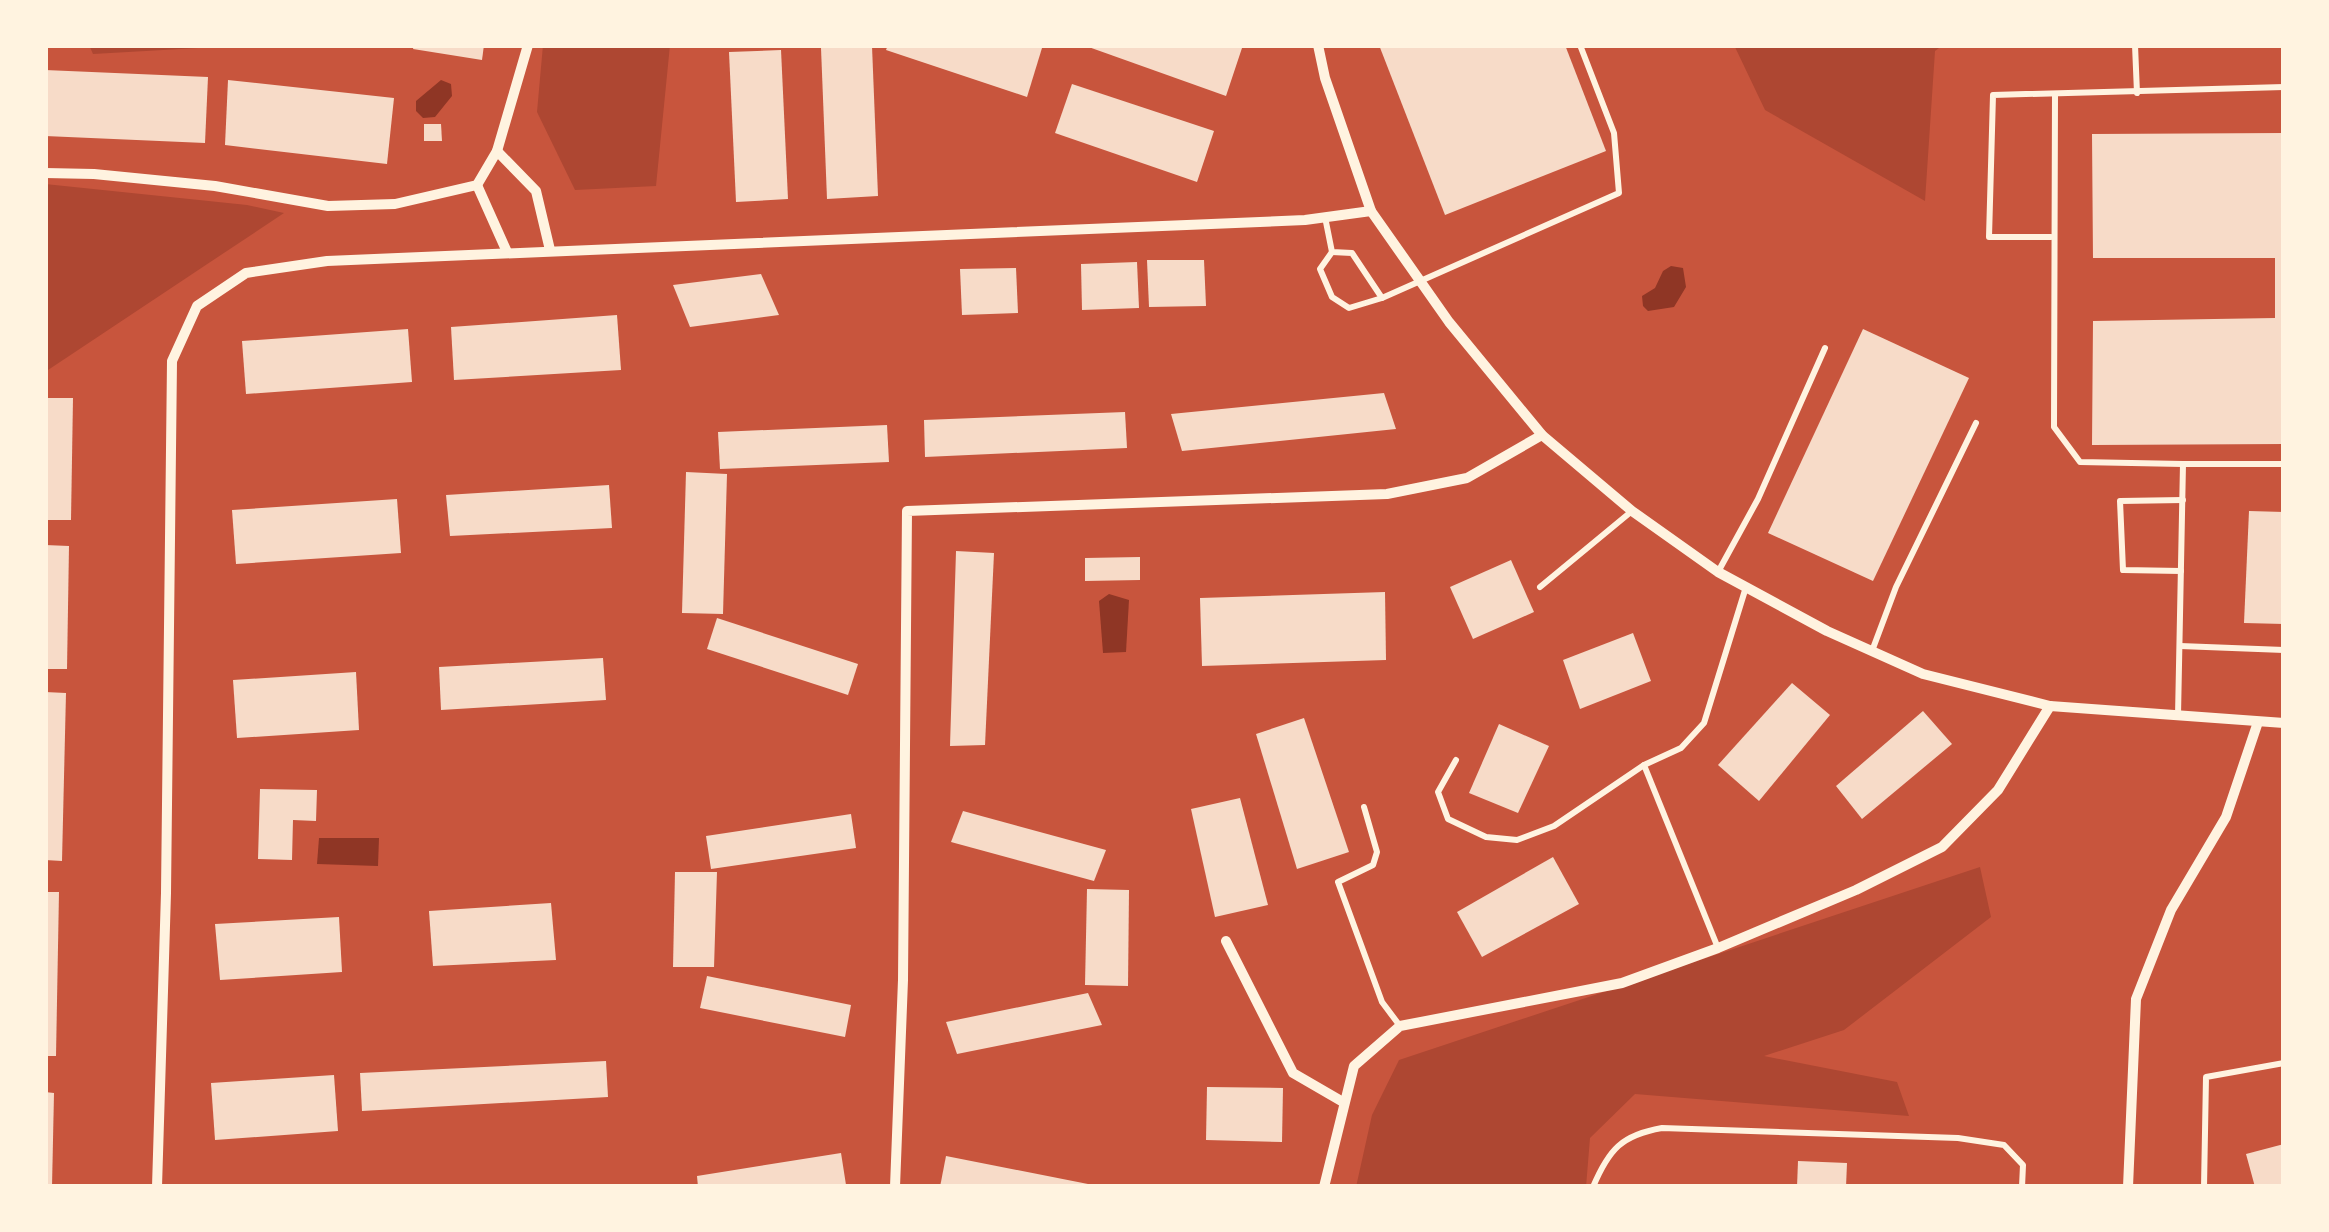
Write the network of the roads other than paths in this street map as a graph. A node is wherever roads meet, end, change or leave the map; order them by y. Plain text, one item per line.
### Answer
1 (528, 45) edge
2 (1318, 45) edge
3 (1580, 45) edge
4 (2135, 45) edge
5 (2284, 87) edge
6 (2137, 93) junction
7 (2054, 94) junction
8 (497, 152) junction
9 (45, 173) edge
10 (477, 185) junction
11 (1371, 211) junction
12 (1325, 217) junction
13 (2051, 238) junction
14 (550, 250) junction
15 (507, 252) junction
16 (1332, 252) junction
17 (1422, 283) junction
18 (1382, 298) junction
19 (1825, 348) dead end
20 (1976, 423) dead end
21 (1542, 436) junction
22 (2183, 464) junction
23 (2284, 464) edge
24 (2183, 500) junction
25 (1633, 511) junction
26 (1718, 572) junction
27 (2181, 572) junction
28 (1540, 587) dead end
29 (1746, 587) junction
30 (2180, 646) junction
31 (2284, 650) edge
32 (1872, 651) junction
33 (2050, 706) junction
34 (2179, 716) junction
35 (2258, 722) junction
36 (2284, 723) edge
37 (1456, 760) dead end
38 (1644, 765) junction
39 (1364, 807) dead end
40 (1226, 941) dead end
41 (1718, 948) junction
42 (1400, 1026) junction
43 (2284, 1064) edge
44 (1343, 1102) junction
45 (157, 1187) edge
46 (895, 1187) edge
47 (1324, 1187) edge
48 (1593, 1187) edge
49 (2023, 1187) edge
50 (2128, 1187) edge
51 (2204, 1187) edge

1 - 8 street
2 - 11 street
3 - 17 lane
4 - 6 lane
5 - 6 lane
6 - 7 lane
7 - 13 lane
7 - 13 lane
8 - 10 street
8 - 14 street
9 - 10 street
10 - 15 street
11 - 12 street
11 - 17 street
12 - 14 street
12 - 16 lane
13 - 22 lane
14 - 15 street
15 - 45 street
16 - 18 lane
16 - 18 lane
17 - 18 lane
17 - 21 street
19 - 26 lane
20 - 32 lane
21 - 25 street
21 - 46 street
22 - 23 lane
22 - 24 lane
24 - 27 lane
24 - 27 lane
25 - 26 street
25 - 28 lane
26 - 29 street
27 - 30 lane
29 - 32 street
29 - 38 lane
30 - 31 lane
30 - 34 lane
32 - 33 street
33 - 34 street
33 - 41 street
34 - 35 street
35 - 36 street
35 - 50 street
37 - 38 lane
38 - 41 lane
39 - 42 lane
40 - 44 street
41 - 42 street
42 - 44 street
43 - 51 lane
44 - 47 street
48 - 49 lane

